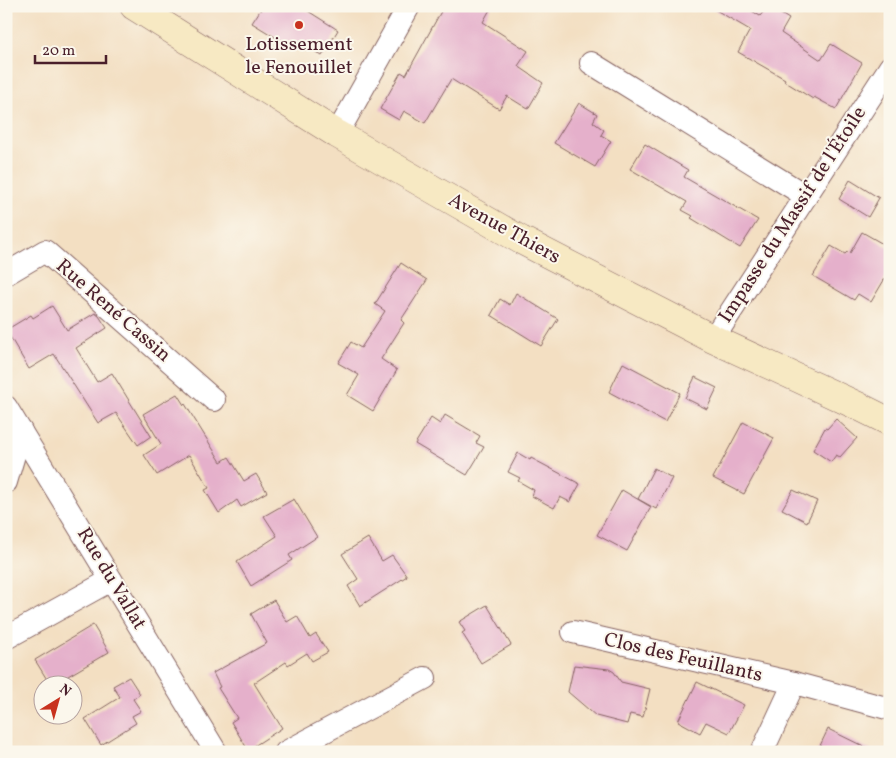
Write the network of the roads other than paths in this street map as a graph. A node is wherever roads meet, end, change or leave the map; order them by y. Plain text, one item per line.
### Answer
1 (134, 6) edge
2 (409, 6) edge
3 (591, 63) dead end
4 (890, 67) edge
5 (337, 134) junction
6 (806, 196) junction
7 (6, 274) edge
8 (713, 339) junction
9 (214, 400) dead end
10 (6, 406) edge
11 (890, 422) edge
12 (20, 431) junction
13 (6, 482) edge
14 (111, 580) junction
15 (572, 632) dead end
16 (6, 638) edge
17 (424, 678) dead end
18 (794, 683) junction
19 (890, 709) edge
20 (216, 752) edge
21 (286, 752) edge
22 (762, 752) edge

1 - 5 main road, Avenue Thiers
2 - 5 street
3 - 6 street
4 - 6 street, Impasse du Massif de l'Étoile
5 - 8 main road, Avenue Thiers
6 - 8 street, Impasse du Massif de l'Étoile
7 - 9 street, Rue René Cassin
8 - 11 main road, Avenue Thiers
10 - 12 street, Rue du Vallat
12 - 13 street
12 - 14 street, Rue du Vallat
14 - 16 street
14 - 20 street, Rue du Vallat
15 - 18 street, Clos des Feuillants
17 - 21 street
18 - 19 street, Clos des Feuillants
18 - 22 street, Clos des Feuillants

